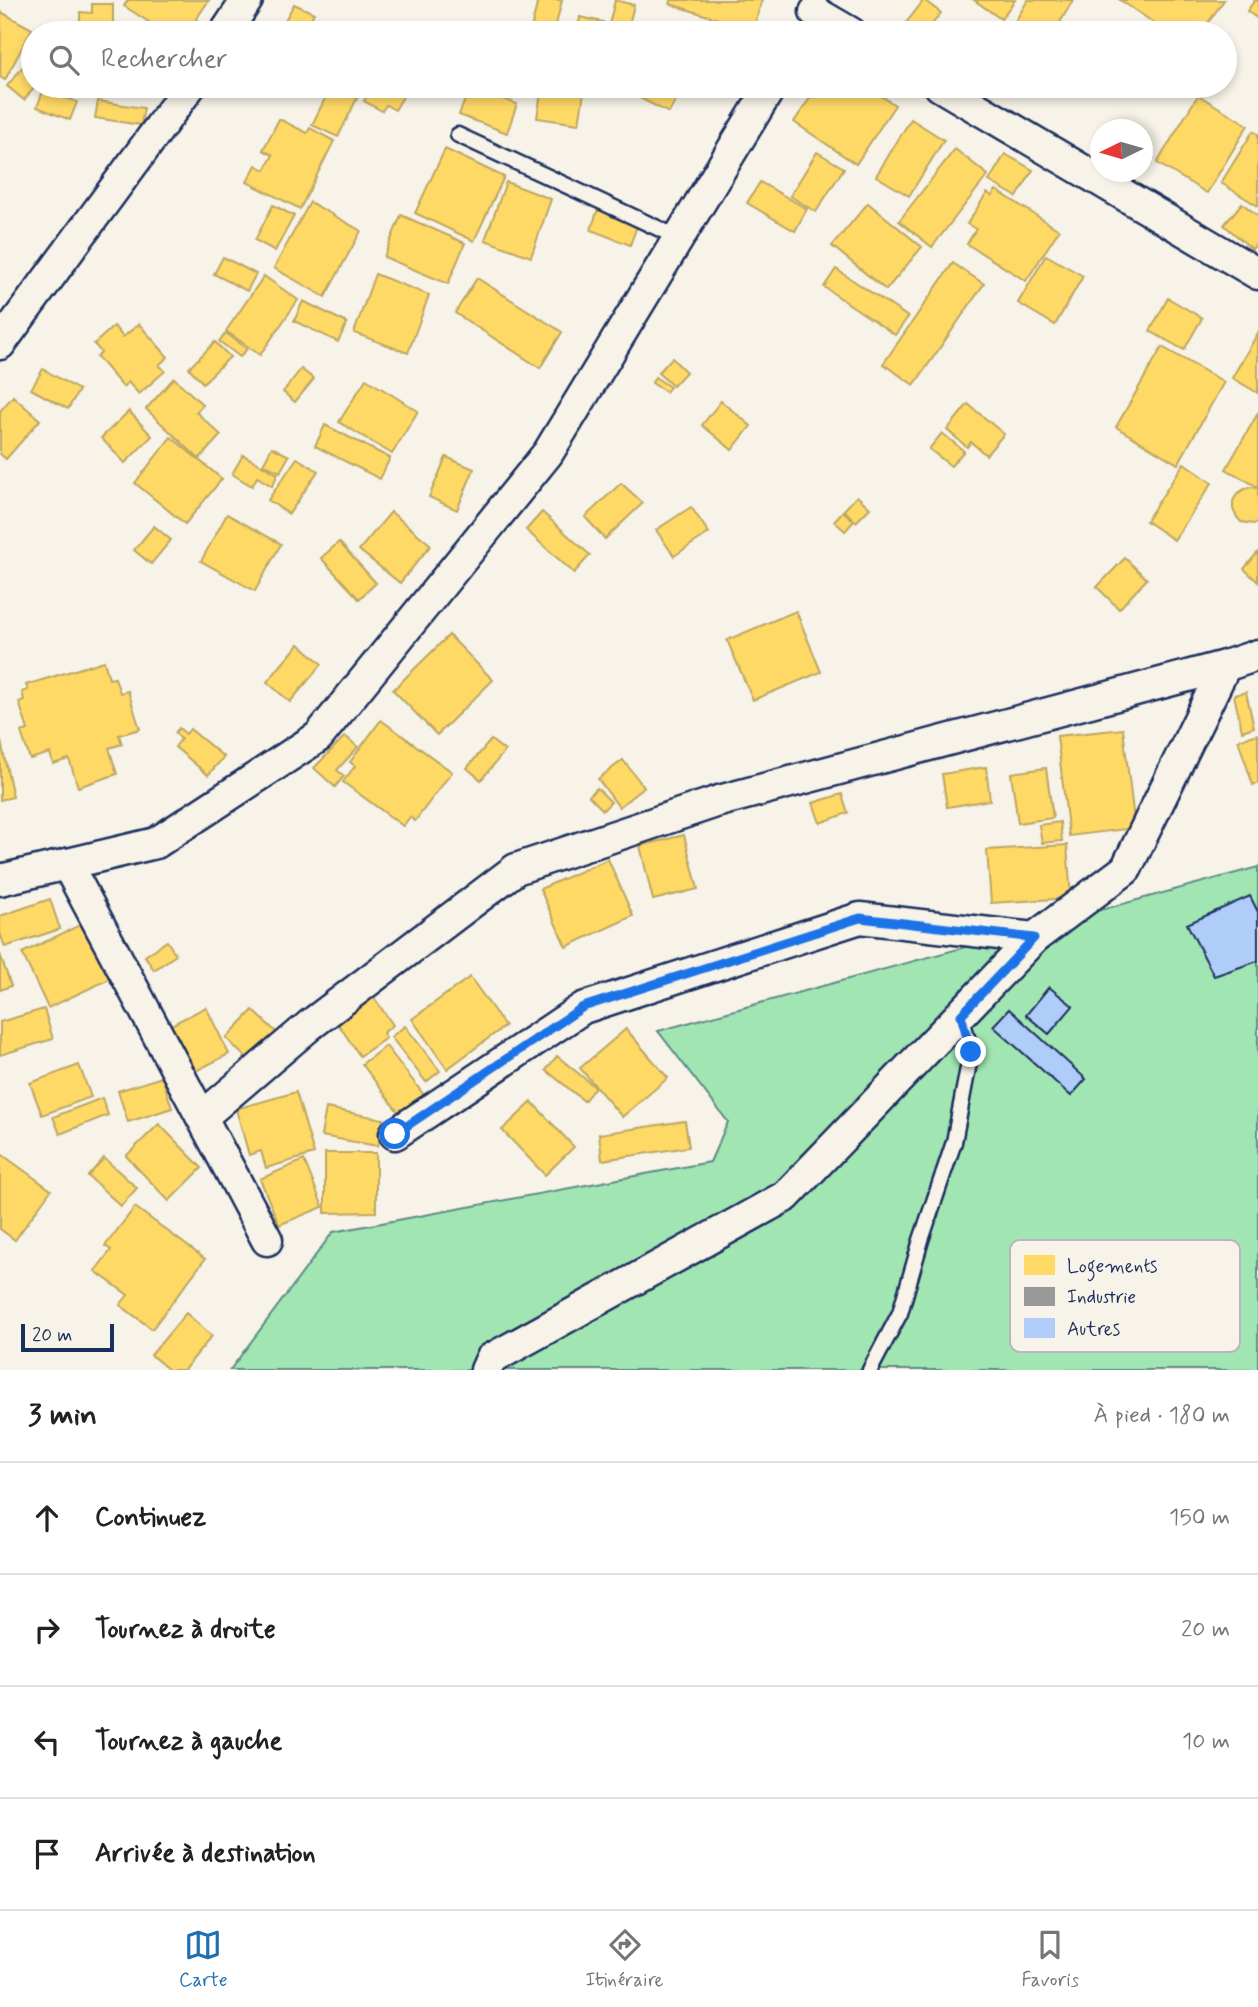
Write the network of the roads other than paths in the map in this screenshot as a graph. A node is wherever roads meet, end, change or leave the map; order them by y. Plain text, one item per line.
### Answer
1 (247, 0) edge
2 (233, 21) edge
3 (181, 98) edge
4 (764, 98) edge
5 (960, 98) edge
6 (458, 135) dead end
7 (679, 238) junction
8 (1258, 274) edge
9 (0, 344) edge
10 (1258, 655) edge
11 (1225, 666) junction
12 (67, 864) junction
13 (0, 880) edge
14 (1034, 938) junction
15 (961, 1015) junction
16 (202, 1117) junction
17 (395, 1134) dead end
18 (267, 1240) dead end
19 (486, 1370) edge
20 (870, 1370) edge

1 - 2 street
3 - 9 street
4 - 7 street
5 - 8 street
6 - 7 lane
7 - 12 street
10 - 11 street
11 - 14 street
11 - 16 street
12 - 13 street
12 - 16 street
14 - 15 street
14 - 17 street
15 - 19 street
15 - 20 lane
16 - 18 street

